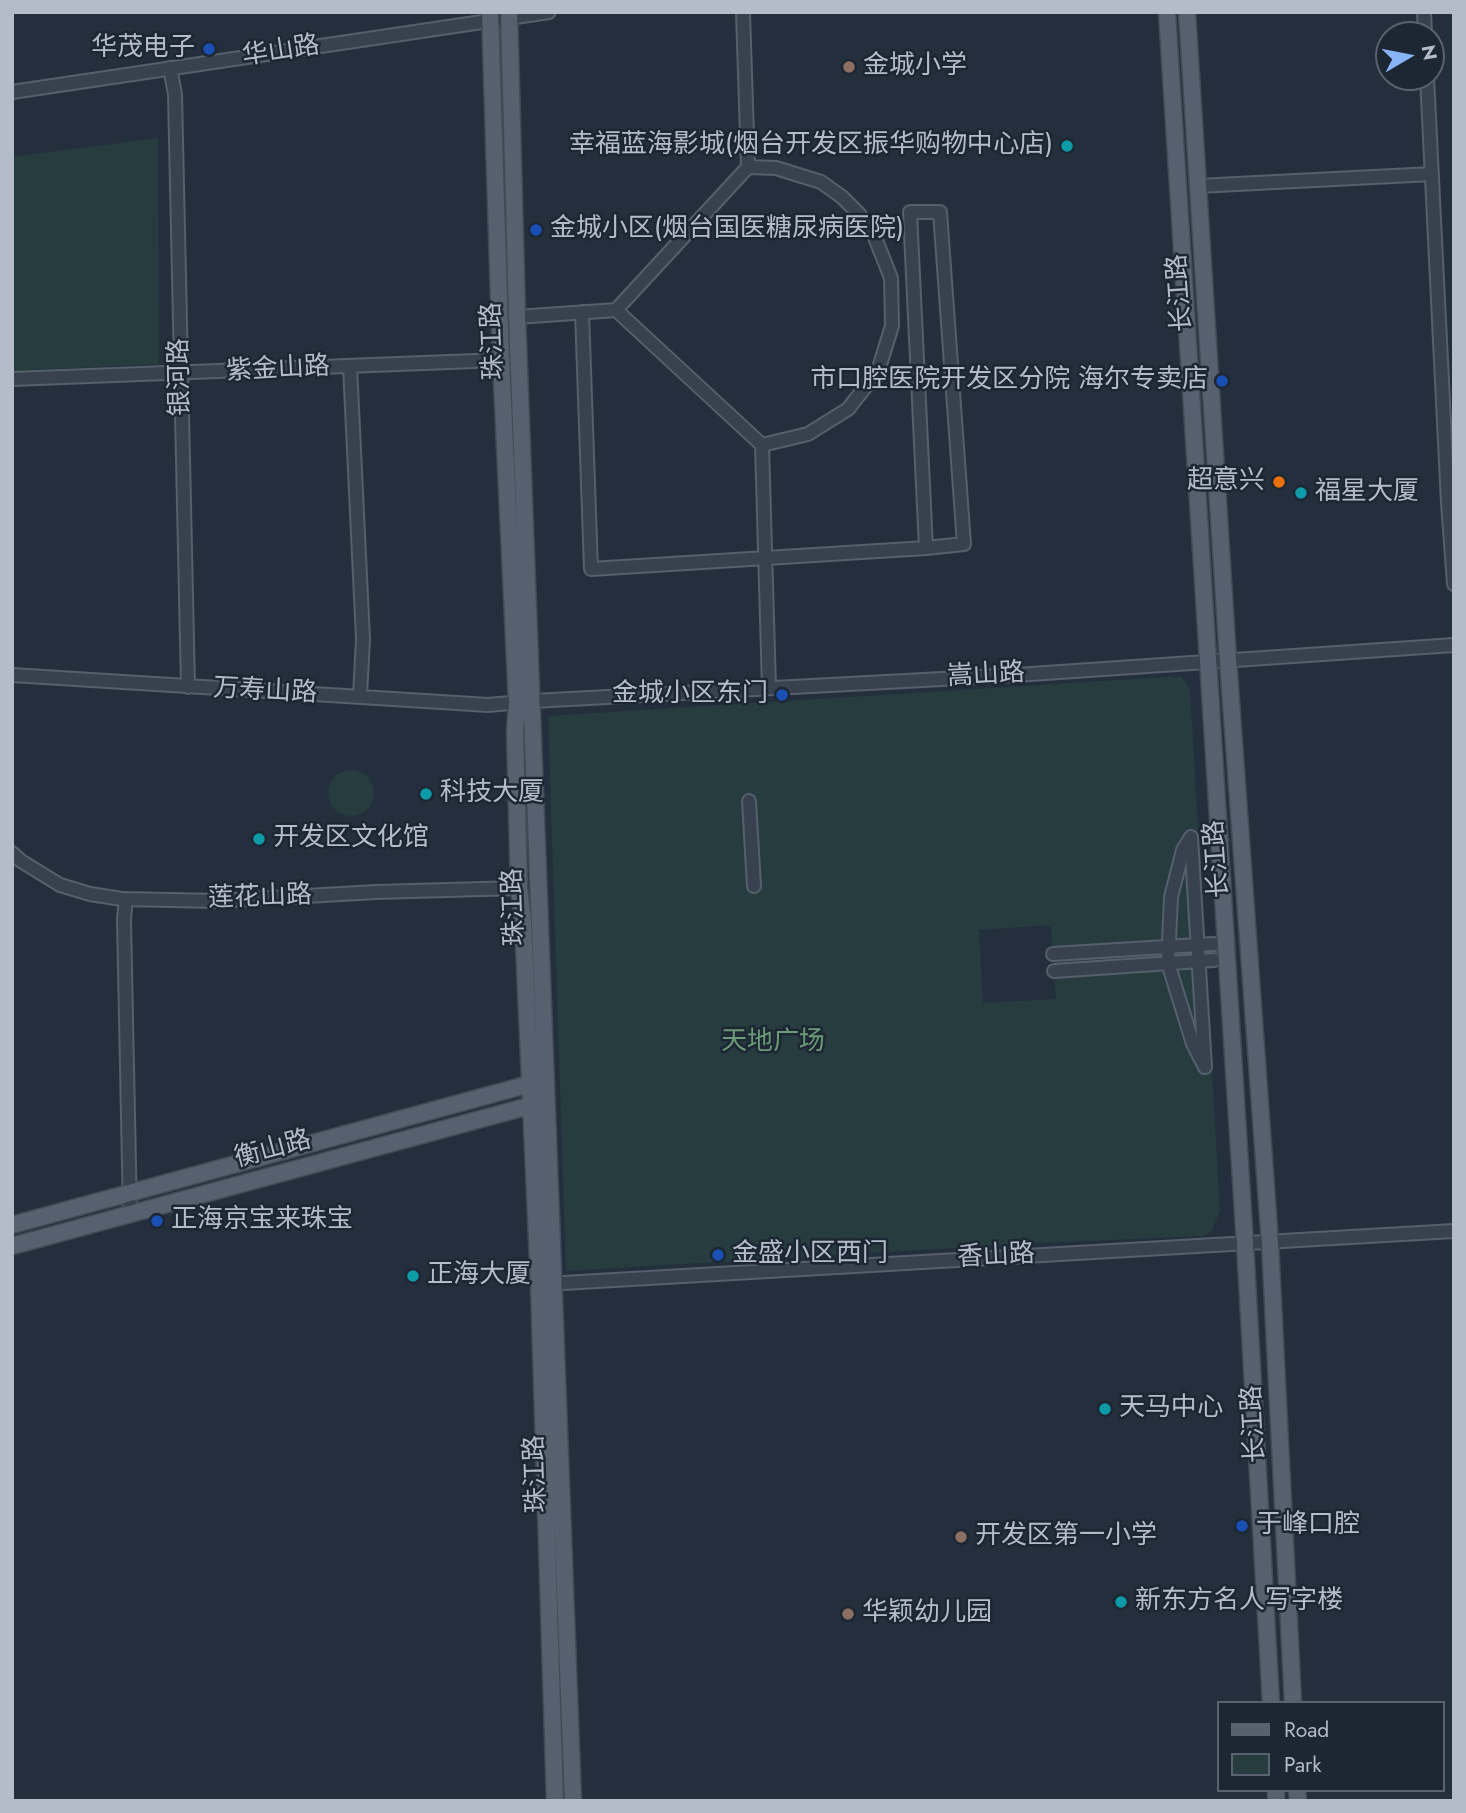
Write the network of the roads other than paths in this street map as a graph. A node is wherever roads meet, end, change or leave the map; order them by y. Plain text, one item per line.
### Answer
1 (549, 12) edge
2 (743, 12) edge
3 (1167, 12) edge
4 (1187, 12) edge
5 (509, 15) edge
6 (490, 17) edge
7 (170, 68) junction
8 (1428, 91) edge
9 (12, 92) edge
10 (748, 167) junction
11 (1432, 174) junction
12 (1198, 186) junction
13 (616, 310) junction
14 (582, 312) junction
15 (517, 317) junction
16 (502, 360) junction
17 (350, 366) junction
18 (181, 374) junction
19 (12, 379) edge
20 (762, 445) junction
21 (926, 548) junction
22 (764, 560) junction
23 (1454, 584) edge
24 (1454, 645) edge
25 (1228, 660) junction
26 (1207, 661) junction
27 (12, 675) edge
28 (188, 687) junction
29 (769, 688) junction
30 (360, 696) junction
31 (525, 702) junction
32 (749, 801) dead end
33 (12, 853) edge
34 (754, 886) dead end
35 (519, 888) junction
36 (126, 899) junction
37 (1214, 944) dead end
38 (1167, 947) junction
39 (1053, 954) dead end
40 (1214, 960) dead end
41 (1168, 963) junction
42 (1054, 971) dead end
43 (546, 1080) junction
44 (529, 1084) junction
45 (539, 1103) junction
46 (128, 1193) junction
47 (130, 1215) junction
48 (12, 1225) edge
49 (1454, 1231) edge
50 (1270, 1243) junction
51 (1245, 1244) junction
52 (12, 1246) edge
53 (547, 1284) junction
54 (1271, 1701) edge
55 (1293, 1701) edge
56 (555, 1801) edge
57 (573, 1801) edge

1 - 5 street, 华山路
2 - 10 street
3 - 26 main road, 长江路
4 - 12 main road, 长江路
5 - 6 street, 华山路
5 - 15 main road, 珠江路
6 - 7 street, 华山路
6 - 16 main road
7 - 9 street, 华山路
7 - 18 street, 银河路
8 - 11 street
10 - 13 street
10 - 20 street
11 - 12 street
11 - 23 street
12 - 25 main road, 长江路
13 - 14 street
13 - 20 street
14 - 15 street
14 - 22 street
15 - 31 main road, 珠江路
16 - 17 street, 紫金山路
16 - 31 main road
17 - 18 street, 紫金山路
17 - 30 street
18 - 19 street, 紫金山路
18 - 28 street, 银河路
20 - 22 street
21 - 21 street
21 - 22 street
22 - 29 street
24 - 25 street, 嵩山路
25 - 26 street, 嵩山路
25 - 50 main road, 长江路
26 - 29 street, 嵩山路
26 - 51 main road, 长江路
27 - 28 street, 万寿山路
28 - 30 street, 万寿山路
29 - 31 street, 嵩山路
30 - 31 street, 万寿山路
31 - 35 main road
31 - 43 main road, 珠江路
32 - 34 street
33 - 36 street, 莲花山路
35 - 36 street, 莲花山路
35 - 44 main road
36 - 46 street
37 - 38 street
38 - 39 street
38 - 41 street
38 - 41 street
40 - 41 street
41 - 42 street
43 - 44 main road, 衡山路
43 - 45 main road, 珠江路
44 - 45 main road
44 - 46 main road, 衡山路
45 - 47 main road, 衡山路
45 - 53 main road
46 - 47 street
46 - 48 main road, 衡山路
47 - 52 main road, 衡山路
49 - 50 street, 香山路
50 - 51 street, 香山路
50 - 55 main road, 长江路
51 - 53 street, 香山路
51 - 54 main road, 长江路
53 - 56 main road
53 - 57 main road, 珠江路

